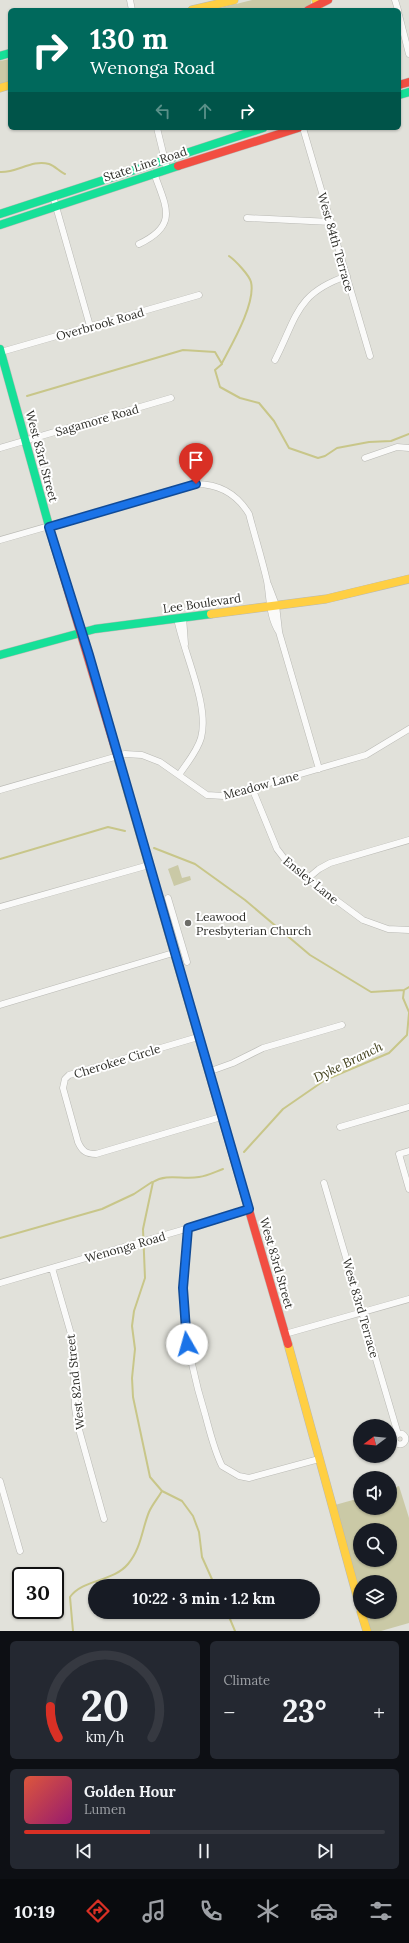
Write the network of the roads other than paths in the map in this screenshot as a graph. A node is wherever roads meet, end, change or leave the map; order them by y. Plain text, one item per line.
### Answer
1 (234, 0) edge
2 (328, 0) edge
3 (317, 5) edge
4 (200, 8) edge
5 (401, 22) edge
6 (409, 54) edge
7 (158, 130) edge
8 (256, 130) edge
9 (292, 130) edge
10 (304, 130) edge
11 (165, 158) junction
12 (167, 169) junction
13 (154, 173) junction
14 (53, 196) junction
15 (56, 206) junction
16 (0, 214) edge
17 (247, 218) dead end
18 (331, 222) junction
19 (0, 225) edge
20 (139, 244) dead end
21 (347, 276) junction
22 (199, 295) dead end
23 (90, 326) junction
24 (0, 351) edge
25 (370, 356) dead end
26 (275, 360) dead end
27 (171, 398) dead end
28 (25, 441) junction
29 (0, 448) edge
30 (409, 448) edge
31 (365, 458) dead end
32 (49, 527) junction
33 (0, 540) edge
34 (409, 579) edge
35 (273, 605) junction
36 (180, 618) junction
37 (82, 632) junction
38 (0, 655) edge
39 (409, 729) edge
40 (118, 756) junction
41 (319, 768) junction
42 (179, 775) junction
43 (252, 788) junction
44 (0, 790) edge
45 (409, 840) edge
46 (148, 865) junction
47 (307, 879) junction
48 (168, 898) dead end
49 (0, 907) edge
50 (409, 930) edge
51 (173, 953) junction
52 (187, 962) dead end
53 (0, 1005) edge
54 (342, 1025) dead end
55 (198, 1037) junction
56 (208, 1072) junction
57 (409, 1107) edge
58 (221, 1117) junction
59 (340, 1127) dead end
60 (409, 1151) edge
61 (324, 1183) dead end
62 (409, 1189) edge
63 (249, 1209) junction
64 (188, 1228) junction
65 (52, 1268) junction
66 (0, 1283) edge
67 (409, 1299) edge
68 (362, 1313) junction
69 (285, 1334) junction
70 (398, 1434) dead end
71 (320, 1459) junction
72 (0, 1481) edge
73 (104, 1519) dead end
74 (20, 1551) dead end
75 (353, 1581) edge
76 (363, 1619) edge
77 (367, 1631) edge

1 - 4 street
2 - 3 street
5 - 6 street
7 - 11 street
8 - 11 street, State Line Road
9 - 12 street, State Line Road
10 - 18 street, West 84th Terrace
11 - 12 street
11 - 14 street, State Line Road
12 - 13 street, State Line Road
13 - 15 street, State Line Road
13 - 20 street
14 - 15 street
14 - 16 street, State Line Road
15 - 19 street, State Line Road
15 - 23 street
17 - 18 street
18 - 21 street, West 84th Terrace
21 - 25 street, West 84th Terrace
21 - 26 street
22 - 23 street, Overbrook Road
23 - 24 street, Overbrook Road
24 - 28 street, West 83rd Street
27 - 28 street, Sagamore Road
28 - 29 street, Sagamore Road
28 - 32 street, West 83rd Street
30 - 31 street
32 - 33 street
32 - 35 street
32 - 37 street, West 83rd Street
34 - 35 street, Lee Boulevard
35 - 36 street, Lee Boulevard
35 - 41 street
36 - 37 street, Lee Boulevard
36 - 42 street
37 - 38 street, Lee Boulevard
37 - 40 street, West 83rd Street
39 - 41 street, Meadow Lane
40 - 42 street, Meadow Lane
40 - 44 street, Meadow Lane
40 - 46 street, West 83rd Street
41 - 43 street, Meadow Lane
42 - 43 street, Meadow Lane
43 - 47 street, Ensley Lane
45 - 47 street
46 - 49 street
46 - 51 street, West 83rd Street
47 - 50 street, Ensley Lane
48 - 52 street
51 - 53 street
51 - 55 street, West 83rd Street
54 - 56 street
55 - 56 street, West 83rd Street
55 - 58 street, Cherokee Circle
56 - 58 street, West 83rd Street
57 - 59 street
58 - 63 street, West 83rd Street
60 - 62 street
61 - 68 street, West 83rd Terrace
63 - 64 street, Wenonga Road
63 - 69 street, West 83rd Street
64 - 65 street, Wenonga Road
64 - 71 street
65 - 66 street, Wenonga Road
65 - 73 street, West 82nd Street
67 - 68 street
68 - 69 street
68 - 70 street, West 83rd Terrace
69 - 71 street, West 83rd Street
71 - 75 street, West 83rd Street
72 - 74 street
76 - 77 street

